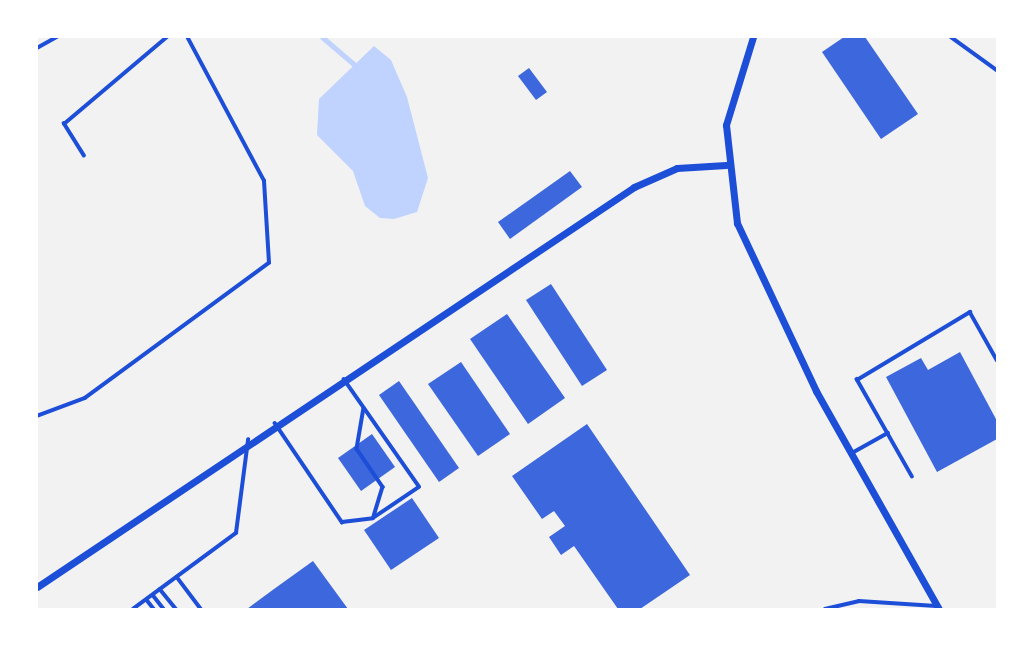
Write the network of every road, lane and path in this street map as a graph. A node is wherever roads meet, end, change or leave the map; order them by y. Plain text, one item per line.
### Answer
1 (57, 37) edge
2 (167, 37) edge
3 (187, 37) edge
4 (753, 37) edge
5 (951, 37) edge
6 (37, 48) edge
7 (997, 70) edge
8 (84, 156) dead end
9 (726, 165) junction
10 (997, 360) edge
11 (344, 379) junction
12 (364, 408) junction
13 (37, 416) edge
14 (275, 423) junction
15 (888, 433) junction
16 (248, 440) junction
17 (850, 454) junction
18 (912, 477) dead end
19 (373, 518) junction
20 (177, 577) junction
21 (37, 587) edge
22 (160, 589) junction
23 (153, 595) junction
24 (147, 600) junction
25 (938, 607) edge
26 (137, 608) edge
27 (154, 609) edge
28 (164, 609) edge
29 (176, 609) edge
30 (201, 609) edge
31 (825, 609) edge

1 - 6 lane
2 - 8 lane
3 - 13 lane
4 - 9 street
5 - 7 lane
9 - 11 street
9 - 17 street
10 - 15 lane
11 - 12 lane
11 - 14 street
12 - 19 lane
12 - 19 lane
14 - 16 street
14 - 19 lane
15 - 17 lane
15 - 18 lane
16 - 20 lane
16 - 21 street
17 - 25 street
20 - 22 lane
20 - 30 lane
22 - 23 lane
22 - 29 lane
23 - 24 lane
23 - 28 lane
24 - 26 lane
24 - 27 lane
25 - 31 lane

